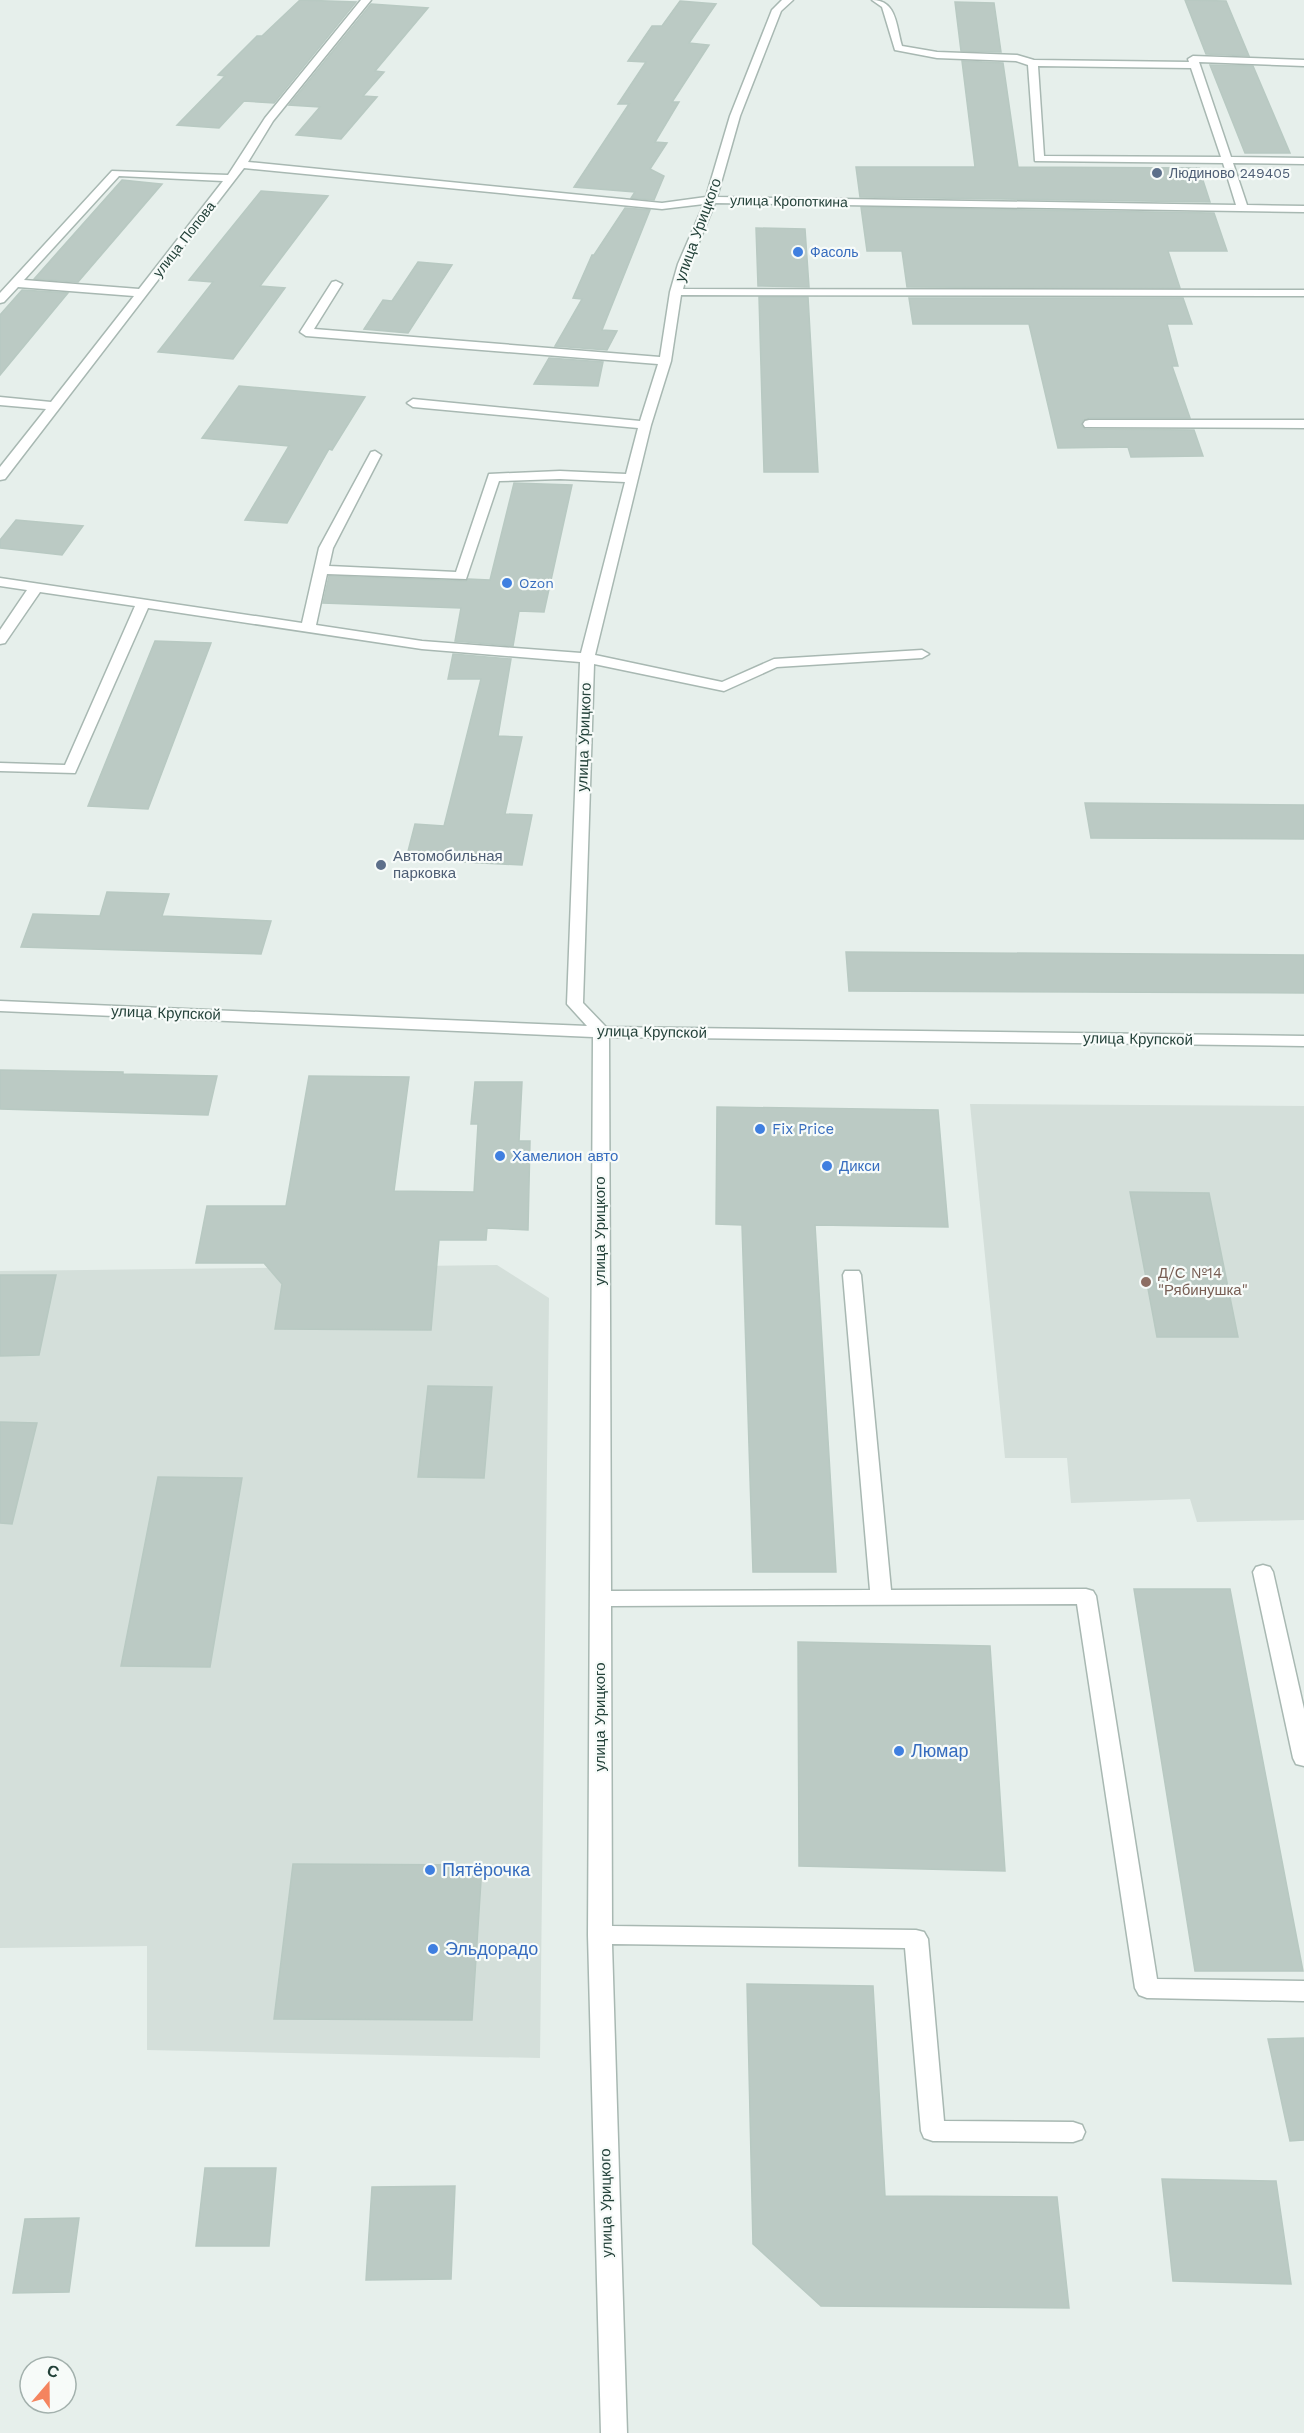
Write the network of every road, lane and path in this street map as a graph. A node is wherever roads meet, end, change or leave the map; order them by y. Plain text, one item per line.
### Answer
1 (366, 0) edge
2 (788, 0) edge
3 (877, 0) edge
4 (1033, 63) junction
5 (1304, 63) edge
6 (1195, 65) junction
7 (1227, 160) junction
8 (1304, 161) edge
9 (241, 165) junction
10 (230, 178) junction
11 (711, 200) junction
12 (1243, 208) junction
13 (1304, 209) edge
14 (16, 283) junction
15 (336, 284) dead end
16 (676, 292) junction
17 (142, 293) junction
18 (1304, 293) edge
19 (0, 300) edge
20 (665, 361) junction
21 (0, 401) edge
22 (413, 404) dead end
23 (54, 406) junction
24 (1089, 424) dead end
25 (1304, 424) edge
26 (645, 425) junction
27 (375, 455) dead end
28 (0, 476) edge
29 (632, 478) junction
30 (321, 570) junction
31 (0, 582) edge
32 (37, 586) junction
33 (143, 603) junction
34 (308, 628) junction
35 (0, 640) edge
36 (922, 654) dead end
37 (587, 658) junction
38 (0, 767) edge
39 (0, 1006) edge
40 (601, 1032) junction
41 (1304, 1041) edge
42 (852, 1275) dead end
43 (1263, 1572) dead end
44 (881, 1597) junction
45 (600, 1599) junction
46 (1304, 1758) edge
47 (600, 1935) junction
48 (1304, 1991) edge
49 (1073, 2132) dead end
50 (614, 2433) edge

1 - 9 street, улица Попова
2 - 11 street, улица Урицкого
3 - 4 street
4 - 6 street
4 - 7 street
5 - 6 street
6 - 7 street
7 - 8 street
7 - 12 street
9 - 10 street, улица Попова
9 - 11 street, улица Кропоткина
10 - 14 street
10 - 17 street, улица Попова
11 - 12 street, улица Кропоткина
11 - 16 street, улица Урицкого
12 - 13 street, улица Кропоткина
14 - 17 street
14 - 19 street
15 - 20 street
16 - 18 street
16 - 20 street, улица Урицкого
17 - 23 street, улица Попова
20 - 26 street, улица Урицкого
21 - 23 street
22 - 26 street
23 - 28 street, улица Попова
24 - 25 street
26 - 29 street, улица Урицкого
27 - 30 street
29 - 30 street
29 - 37 street, улица Урицкого
30 - 34 street
31 - 32 street
32 - 33 street
32 - 35 street
33 - 34 street
33 - 38 street
34 - 37 street
36 - 37 street
37 - 40 street, улица Урицкого
39 - 40 street, улица Крупской
40 - 41 street, улица Крупской
40 - 45 street, улица Урицкого
42 - 44 street
43 - 46 street
44 - 45 street
44 - 48 street
45 - 47 street, улица Урицкого
47 - 49 street
47 - 50 street, улица Урицкого

